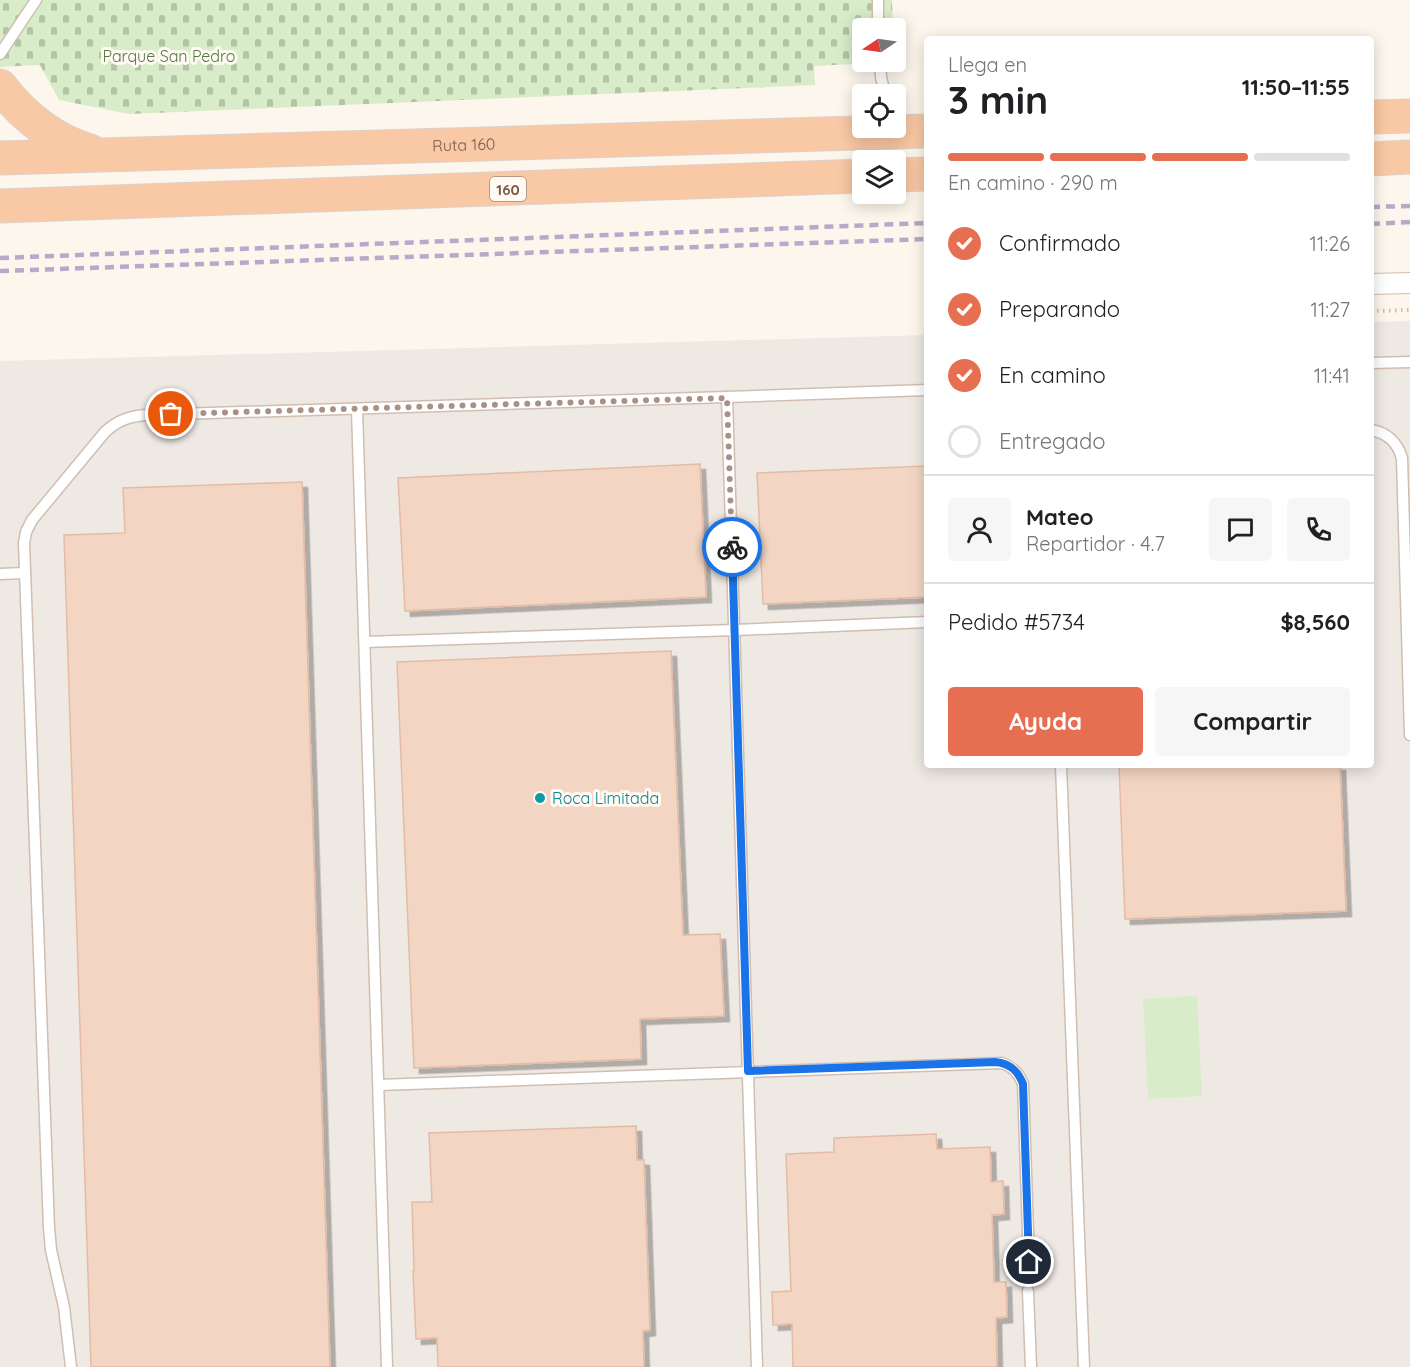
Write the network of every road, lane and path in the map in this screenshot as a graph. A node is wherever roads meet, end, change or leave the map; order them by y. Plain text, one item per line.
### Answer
1 (36, 0) edge
2 (878, 0) edge
3 (879, 18) edge
4 (0, 54) edge
5 (0, 86) edge
6 (1410, 116) edge
7 (1374, 117) edge
8 (852, 132) edge
9 (103, 155) junction
10 (1410, 157) edge
11 (0, 158) edge
12 (1374, 159) edge
13 (924, 174) edge
14 (906, 175) edge
15 (852, 176) edge
16 (0, 206) edge
17 (1410, 283) edge
18 (1374, 284) edge
19 (1410, 310) edge
20 (1374, 311) edge
21 (1410, 362) edge
22 (1374, 363) edge
23 (924, 390) edge
24 (727, 398) junction
25 (357, 409) junction
26 (1374, 431) edge
27 (25, 573) junction
28 (0, 574) edge
29 (924, 622) edge
30 (735, 630) junction
31 (365, 642) junction
32 (1410, 735) edge
33 (1062, 768) edge
34 (748, 1071) junction
35 (379, 1084) junction
36 (1029, 1262) dead end
37 (1028, 1291) dead end
38 (71, 1367) edge
39 (387, 1367) edge
40 (757, 1367) edge
41 (1031, 1367) edge
42 (1084, 1367) edge

1 - 4 lane
2 - 3 lane
5 - 9 highway
6 - 7 highway
8 - 9 highway, Ruta 160
9 - 11 highway, Ruta 160
10 - 12 highway
13 - 14 highway
15 - 16 highway, 160
17 - 18 street
19 - 20 path
21 - 22 lane
23 - 24 lane
24 - 25 lane
24 - 30 lane
25 - 27 lane
25 - 31 lane
26 - 32 lane
27 - 28 lane
27 - 38 lane
29 - 30 lane
30 - 31 lane
30 - 34 lane
31 - 35 lane
33 - 42 lane
34 - 35 lane
34 - 36 lane
34 - 40 lane
35 - 39 lane
37 - 41 lane

